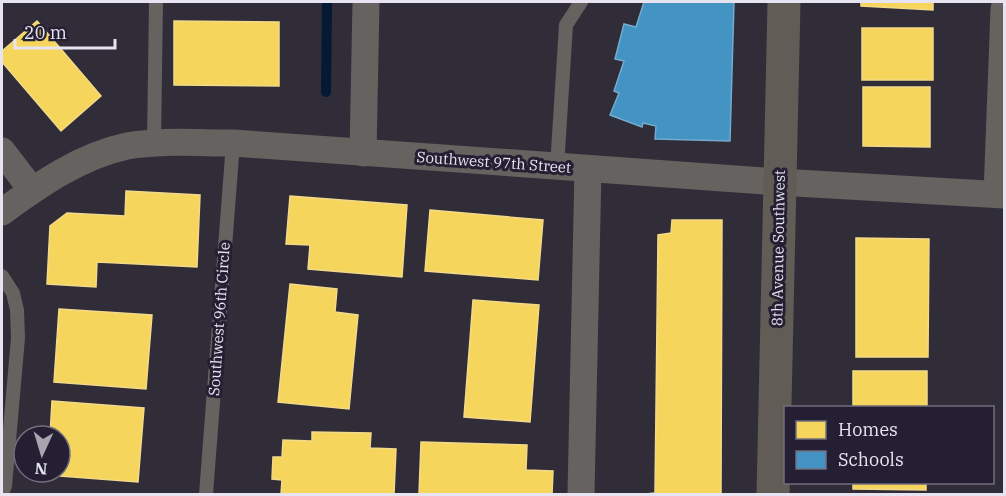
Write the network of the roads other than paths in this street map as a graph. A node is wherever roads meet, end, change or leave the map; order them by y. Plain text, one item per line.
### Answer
1 (156, 2) edge
2 (366, 2) edge
3 (581, 2) edge
4 (784, 2) edge
5 (1005, 9) edge
6 (154, 143) junction
7 (233, 143) junction
8 (2, 151) edge
9 (363, 153) junction
10 (557, 166) junction
11 (588, 169) junction
12 (779, 182) junction
13 (32, 190) junction
14 (1001, 195) edge
15 (2, 212) edge
16 (2, 276) edge
17 (2, 493) edge
18 (206, 495) edge
19 (581, 495) edge
20 (773, 495) edge

1 - 6 lane
2 - 9 street
3 - 10 lane
4 - 12 street, 8th Avenue Southwest
5 - 14 street
6 - 7 street, Southwest 97th Street
6 - 13 street, Southwest 97th Street
7 - 9 street, Southwest 97th Street
7 - 18 lane, Southwest 96th Circle
8 - 13 street
9 - 10 street, Southwest 97th Street
10 - 11 street, Southwest 97th Street
11 - 12 street, Southwest 97th Street
11 - 19 street
12 - 14 street, Southwest 97th Street
12 - 20 street, 8th Avenue Southwest
13 - 15 street, Southwest 97th Street
16 - 17 lane

